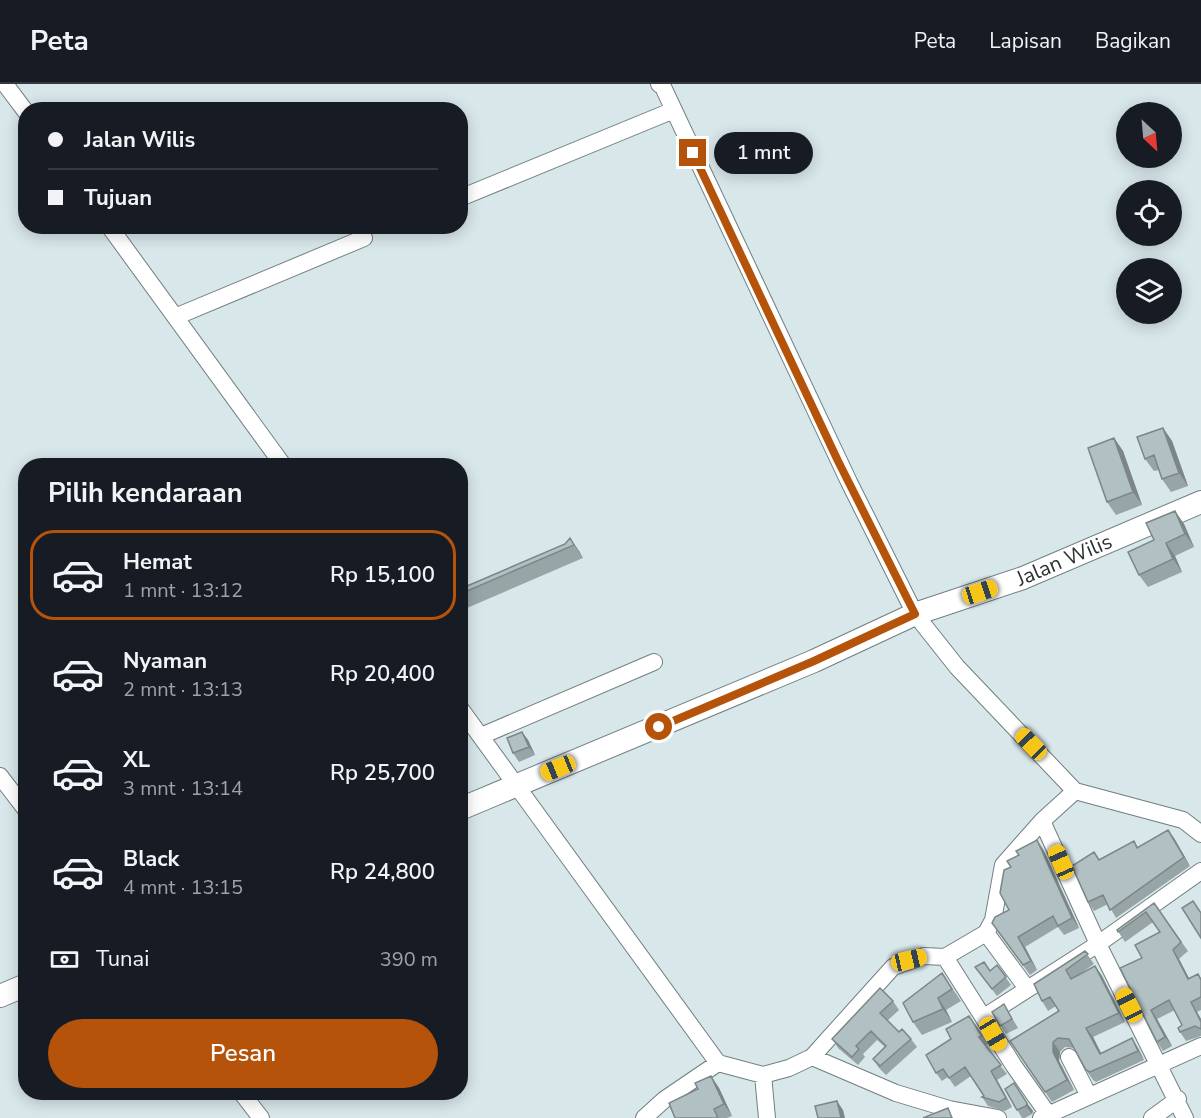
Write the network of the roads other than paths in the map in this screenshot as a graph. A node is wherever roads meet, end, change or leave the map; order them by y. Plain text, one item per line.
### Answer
1 (5, 84) edge
2 (659, 84) edge
3 (18, 102) edge
4 (674, 110) junction
5 (468, 195) edge
6 (115, 234) edge
7 (364, 238) dead end
8 (175, 317) junction
9 (278, 458) edge
10 (1201, 502) edge
11 (915, 614) junction
12 (654, 662) dead end
13 (468, 719) edge
14 (481, 736) junction
15 (0, 776) edge
16 (517, 784) junction
17 (1075, 791) junction
18 (18, 800) edge
19 (468, 805) edge
20 (1042, 821) junction
21 (1201, 834) edge
22 (1201, 871) edge
23 (986, 933) junction
24 (1098, 944) junction
25 (945, 957) junction
26 (1026, 987) junction
27 (18, 989) edge
28 (0, 996) edge
29 (984, 1017) junction
30 (1201, 1046) edge
31 (812, 1057) junction
32 (1070, 1057) dead end
33 (718, 1063) junction
34 (1160, 1065) junction
35 (763, 1075) junction
36 (1089, 1096) junction
37 (247, 1100) edge
38 (1178, 1100) junction
39 (1045, 1116) edge
40 (261, 1118) edge
41 (644, 1118) edge
42 (767, 1118) edge
43 (998, 1118) edge
44 (1152, 1118) edge
45 (1185, 1118) edge

1 - 3 street
2 - 4 street
4 - 5 street
4 - 11 street
6 - 8 street
7 - 8 street
8 - 9 street
10 - 11 main road, Jalan Wilis
11 - 16 main road, Jalan Wilis
11 - 17 street
12 - 14 street
13 - 14 street
14 - 16 street
15 - 18 street
16 - 19 main road, Jalan Wilis
16 - 33 street
17 - 20 street
17 - 21 street
20 - 23 street
20 - 24 street
22 - 24 street
23 - 25 street
23 - 26 street
24 - 26 street
24 - 34 street
25 - 29 street
25 - 31 street
26 - 29 street
27 - 28 main road
29 - 39 street
30 - 34 street
31 - 35 street
31 - 43 street
32 - 36 street
33 - 35 street
33 - 41 street
34 - 36 street
34 - 38 street
35 - 42 street
36 - 39 street
37 - 40 street
38 - 44 street
38 - 45 street

